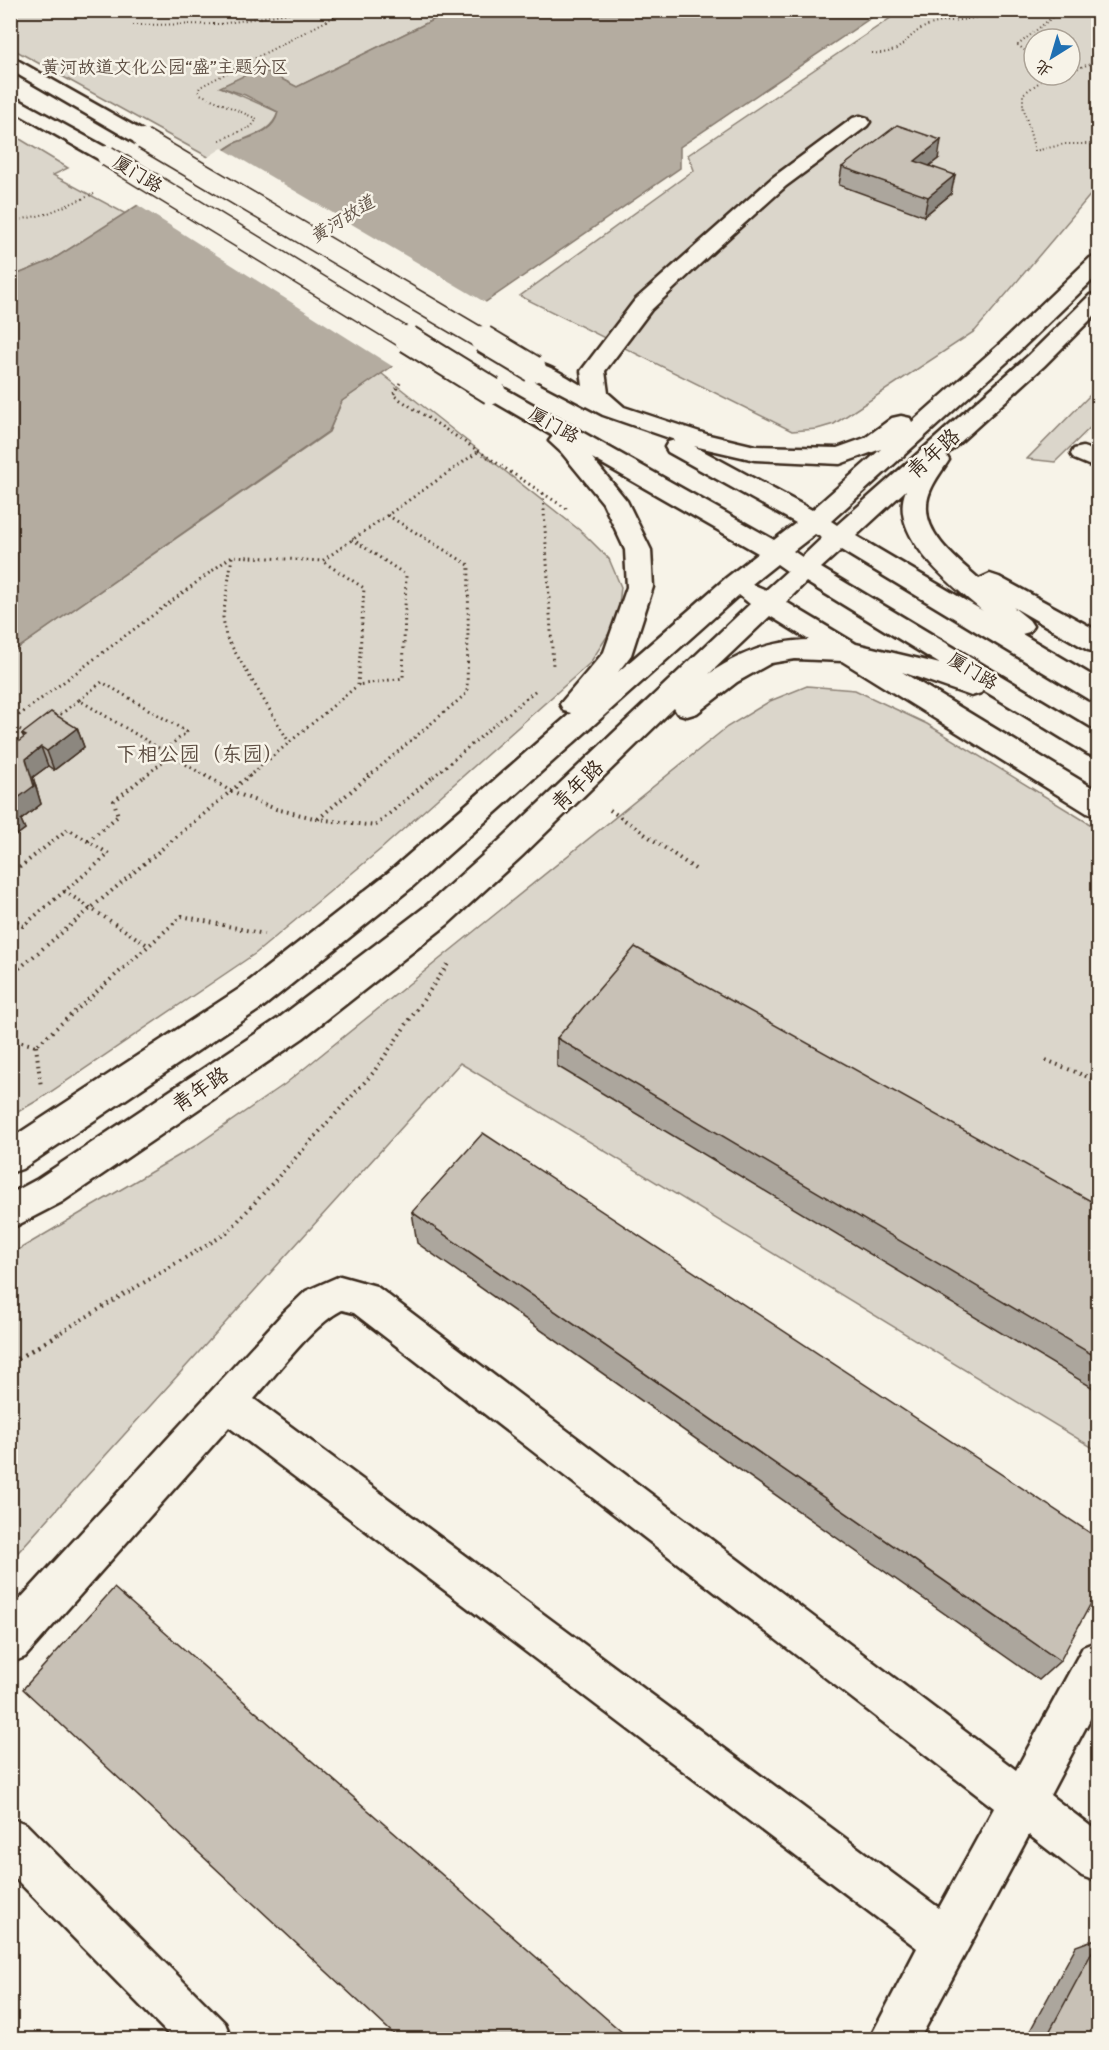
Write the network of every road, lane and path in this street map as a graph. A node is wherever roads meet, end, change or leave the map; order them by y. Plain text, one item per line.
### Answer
1 (307, 10) edge
2 (994, 10) edge
3 (1057, 10) edge
4 (133, 25) dead end
5 (1040, 27) edge
6 (872, 53) dead end
7 (1098, 61) edge
8 (10, 62) edge
9 (1082, 67) edge
10 (1033, 87) edge
11 (10, 101) edge
12 (860, 122) dead end
13 (1098, 144) edge
14 (1098, 263) edge
15 (1098, 300) edge
16 (1008, 348) junction
17 (1036, 361) junction
18 (401, 381) dead end
19 (492, 391) junction
20 (616, 412) junction
21 (478, 451) junction
22 (543, 493) junction
23 (573, 513) dead end
24 (387, 515) junction
25 (814, 522) junction
26 (839, 537) junction
27 (352, 539) junction
28 (774, 551) junction
29 (938, 553) junction
30 (232, 556) junction
31 (322, 561) junction
32 (805, 570) junction
33 (735, 584) junction
34 (769, 603) junction
35 (1098, 643) edge
36 (851, 653) junction
37 (554, 674) dead end
38 (358, 685) junction
39 (536, 690) dead end
40 (1097, 691) edge
41 (79, 699) junction
42 (51, 722) edge
43 (10, 723) edge
44 (1064, 726) junction
45 (33, 736) edge
46 (289, 742) junction
47 (1098, 747) edge
48 (164, 751) junction
49 (171, 755) junction
50 (231, 790) junction
51 (1098, 806) edge
52 (483, 808) junction
53 (607, 808) dead end
54 (318, 819) junction
55 (88, 841) junction
56 (511, 848) junction
57 (698, 871) dead end
58 (10, 875) edge
59 (64, 891) junction
60 (91, 909) junction
61 (10, 917) edge
62 (149, 946) junction
63 (318, 946) junction
64 (456, 952) dead end
65 (10, 976) edge
66 (10, 1039) edge
67 (1046, 1060) dead end
68 (1098, 1081) edge
69 (10, 1158) edge
70 (10, 1213) edge
71 (10, 1363) edge
72 (226, 1402) junction
73 (10, 1642) edge
74 (1098, 1662) edge
75 (1022, 1803) junction
76 (10, 1840) edge
77 (1098, 1860) edge
78 (947, 1942) junction
79 (208, 2040) edge
80 (893, 2040) edge

1 - 4 path
2 - 6 path
3 - 5 path
7 - 9 path
8 - 20 street, 厦门路, bridge
10 - 13 path
11 - 19 street, 厦门路, bridge
12 - 20 street
14 - 16 street, 青年路
15 - 17 street, 青年路
16 - 20 street
16 - 25 street, 青年路
17 - 26 street, 青年路
17 - 29 street
18 - 21 path
19 - 28 street, 厦门路
19 - 52 street
20 - 25 street, 厦门路
21 - 22 path
21 - 24 path
22 - 23 path
22 - 37 path
24 - 27 path
24 - 54 path
25 - 26 street, 厦门路
25 - 28 street, 青年路
26 - 32 street, 青年路
26 - 40 street, 厦门路
27 - 31 path
27 - 38 path
28 - 32 street, 厦门路
28 - 33 street, 青年路
29 - 35 street
29 - 40 street
30 - 31 path
30 - 43 path
30 - 46 path
31 - 38 path
32 - 34 street, 青年路
32 - 44 street, 厦门路
33 - 34 street
33 - 52 street, 青年路
34 - 36 street
34 - 56 street, 青年路
36 - 44 street
36 - 51 street
36 - 56 street
38 - 46 path
39 - 54 path
41 - 42 path
41 - 48 path
41 - 48 path
43 - 45 path
44 - 47 street, 厦门路
46 - 50 path
48 - 49 path
49 - 50 path
49 - 55 path
50 - 54 path
50 - 60 path
52 - 63 street, 青年路
53 - 57 path
55 - 58 path
55 - 59 path
56 - 70 street, 青年路
59 - 60 path
59 - 61 path
60 - 62 path
60 - 65 path
62 - 63 path
62 - 66 path
63 - 69 street, 青年路
64 - 71 path
67 - 68 path
72 - 73 street
72 - 75 street
72 - 78 street
74 - 75 street
75 - 77 street
75 - 78 street
76 - 79 street
78 - 80 street

